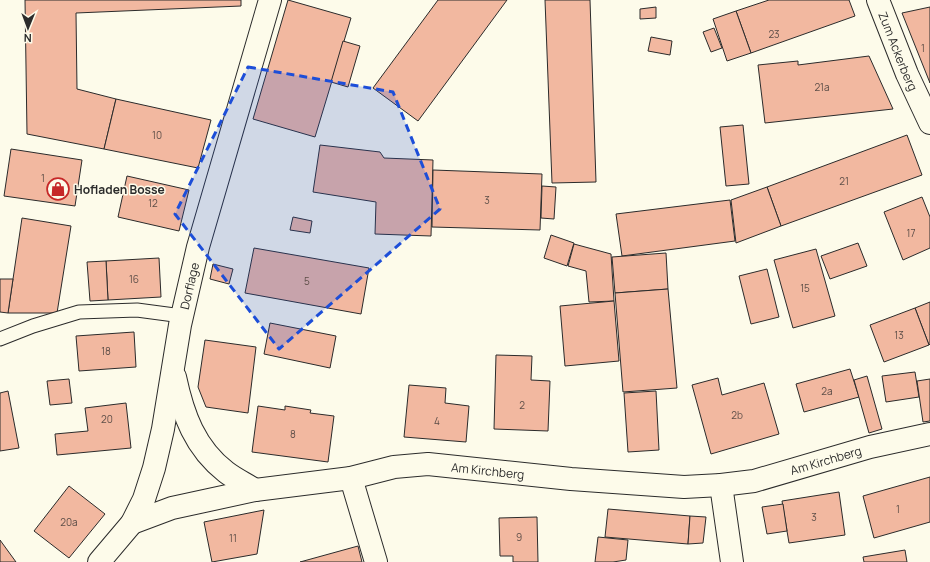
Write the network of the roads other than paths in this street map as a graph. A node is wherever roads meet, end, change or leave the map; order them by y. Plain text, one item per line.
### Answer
1 (270, 0) edge
2 (878, 0) edge
3 (930, 123) edge
4 (182, 316) junction
5 (0, 339) edge
6 (172, 366) junction
7 (930, 434) edge
8 (351, 478) junction
9 (721, 485) junction
10 (255, 490) junction
11 (132, 523) junction
12 (99, 562) edge
13 (376, 562) edge
14 (732, 562) edge

1 - 4 street, Dorflage
2 - 3 street, Zum Ackerberg
4 - 5 lane
4 - 6 street, Dorflage
6 - 10 street
6 - 11 street, Dorflage
7 - 9 street, Am Kirchberg
8 - 9 street, Am Kirchberg
8 - 10 street, Am Kirchberg
8 - 13 street
9 - 14 street
10 - 11 street, Am Kirchberg
11 - 12 street, Dorflage

